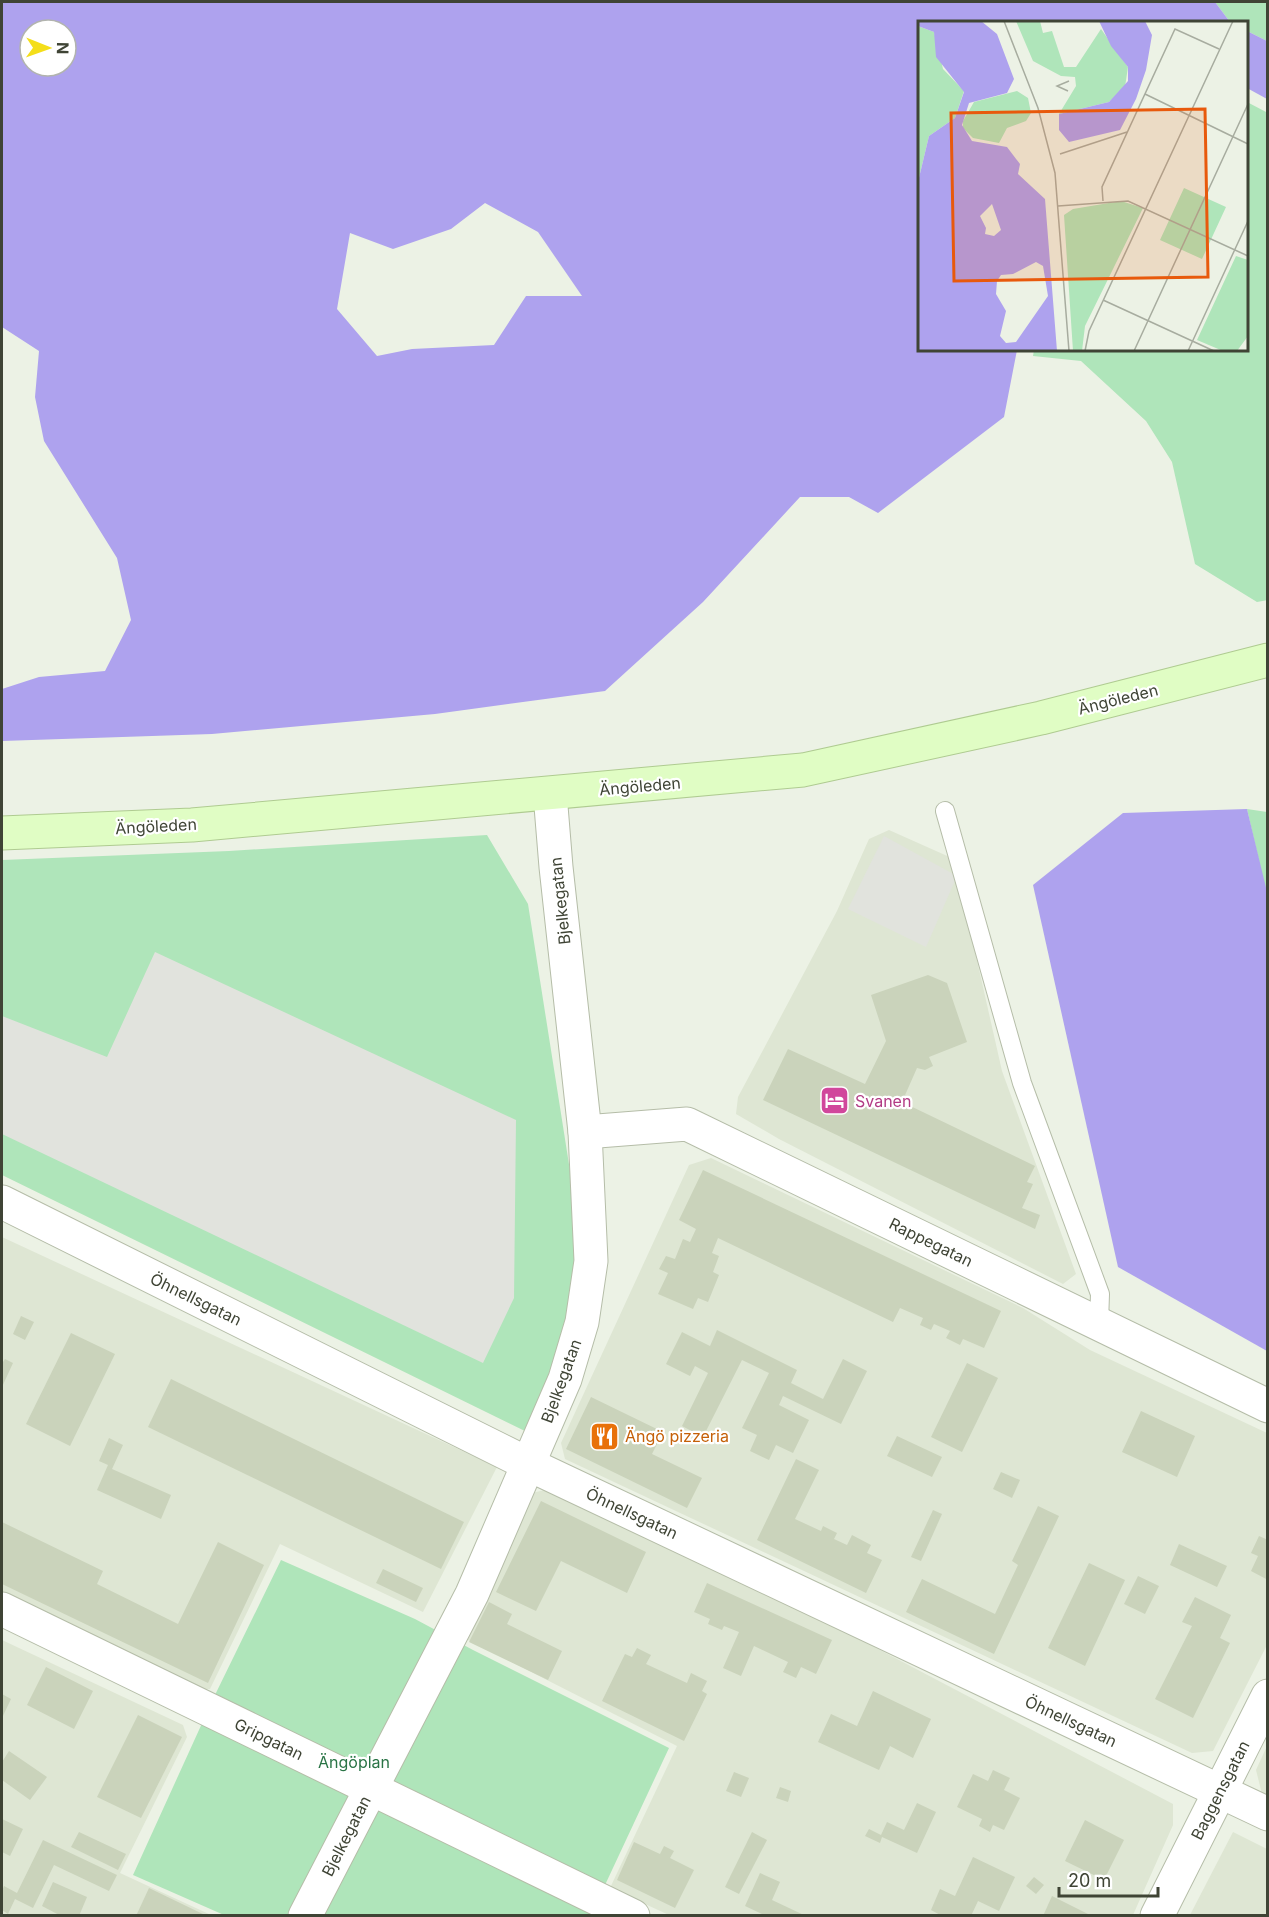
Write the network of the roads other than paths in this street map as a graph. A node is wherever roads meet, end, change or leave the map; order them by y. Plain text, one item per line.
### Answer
1 (1268, 660) edge
2 (550, 794) junction
3 (945, 811) dead end
4 (2, 833) edge
5 (585, 1132) junction
6 (2, 1202) edge
7 (1099, 1323) junction
8 (1268, 1406) edge
9 (530, 1465) junction
10 (2, 1610) edge
11 (1268, 1696) edge
12 (371, 1789) junction
13 (1219, 1791) junction
14 (1268, 1814) edge
15 (305, 1916) edge
16 (633, 1916) edge
17 (1157, 1916) edge

1 - 2 main road, Ängöleden
2 - 4 main road, Ängöleden
2 - 5 street, Bjelkegatan
3 - 7 lane
5 - 7 street, Rappegatan
5 - 9 street, Bjelkegatan
6 - 9 street, Öhnellsgatan
7 - 8 street, Rappegatan
9 - 12 street, Bjelkegatan
9 - 13 street, Öhnellsgatan
10 - 12 street, Gripgatan
11 - 13 street, Baggensgatan
12 - 15 street, Bjelkegatan
12 - 16 street, Gripgatan
13 - 14 street, Öhnellsgatan
13 - 17 street, Baggensgatan

